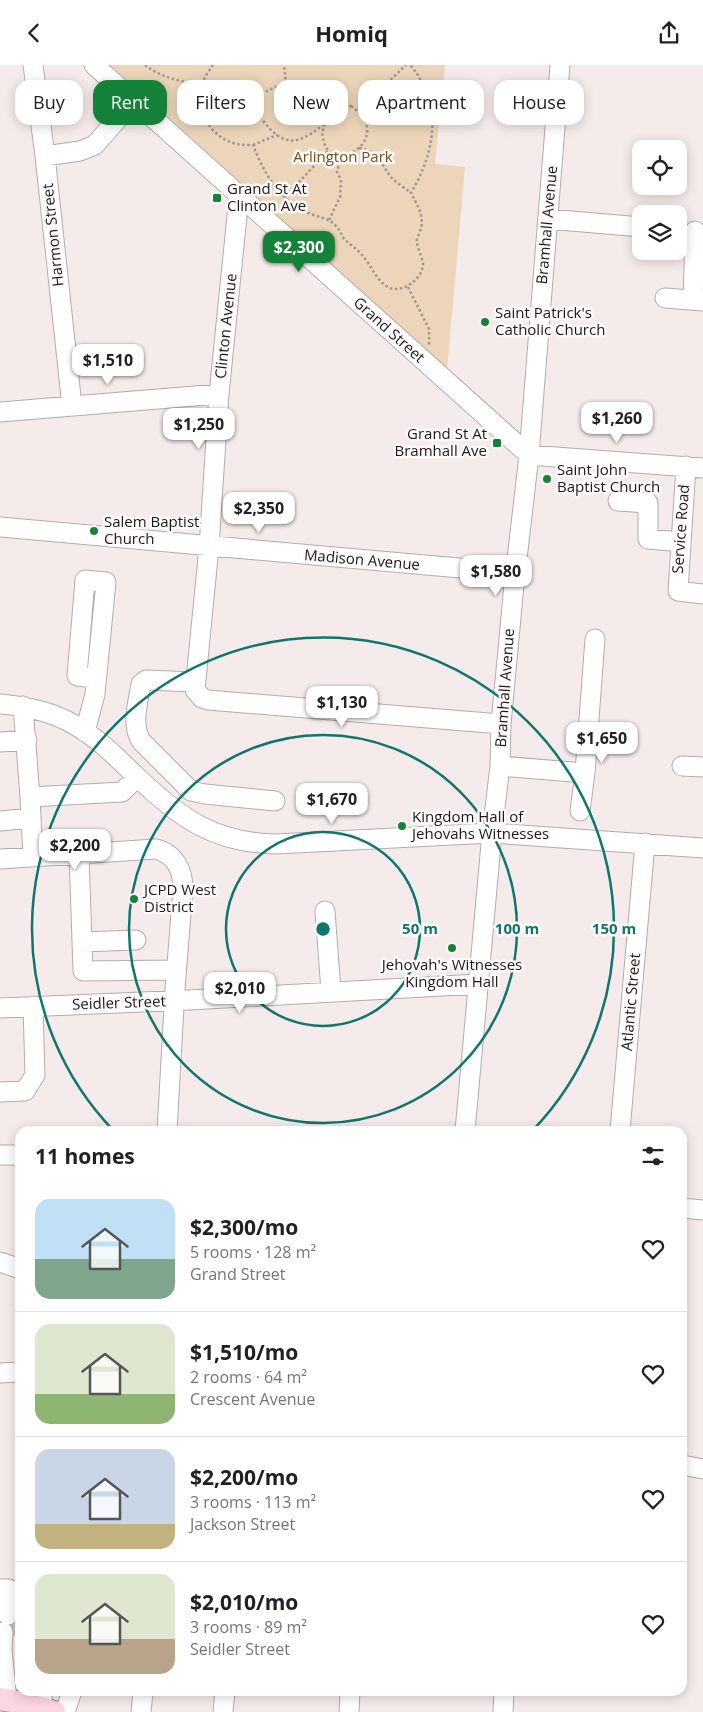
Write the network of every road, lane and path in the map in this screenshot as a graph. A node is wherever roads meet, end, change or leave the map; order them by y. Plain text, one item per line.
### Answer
1 (33, 65) edge
2 (94, 65) edge
3 (145, 65) edge
4 (213, 65) edge
5 (284, 65) edge
6 (406, 65) edge
7 (410, 65) edge
8 (560, 65) edge
9 (110, 80) edge
10 (204, 80) edge
11 (286, 80) edge
12 (390, 80) edge
13 (177, 81) edge
14 (348, 106) edge
15 (358, 111) edge
16 (264, 123) edge
17 (112, 125) edge
18 (160, 125) edge
19 (209, 125) edge
20 (323, 125) edge
21 (325, 125) edge
22 (367, 125) edge
23 (277, 135) junction
24 (253, 145) junction
25 (358, 148) junction
26 (328, 151) junction
27 (45, 156) junction
28 (341, 156) junction
29 (411, 193) junction
30 (239, 196) junction
31 (285, 197) junction
32 (329, 219) junction
33 (548, 219) junction
34 (632, 226) edge
35 (692, 231) edge
36 (408, 287) junction
37 (665, 298) dead end
38 (698, 301) edge
39 (428, 348) dead end
40 (219, 394) junction
41 (72, 406) junction
42 (0, 413) edge
43 (528, 455) junction
44 (694, 467) edge
45 (618, 501) dead end
46 (0, 527) edge
47 (681, 542) junction
48 (209, 547) junction
49 (515, 573) junction
50 (703, 593) edge
51 (595, 639) dead end
52 (96, 678) dead end
53 (197, 688) junction
54 (0, 704) edge
55 (24, 706) junction
56 (501, 724) junction
57 (85, 732) junction
58 (26, 741) junction
59 (0, 742) edge
60 (500, 766) junction
61 (682, 766) dead end
62 (703, 767) edge
63 (585, 773) junction
64 (137, 777) junction
65 (30, 797) junction
66 (275, 801) dead end
67 (580, 811) dead end
68 (31, 818) junction
69 (0, 821) edge
70 (492, 833) junction
71 (645, 843) junction
72 (703, 848) edge
73 (79, 854) junction
74 (33, 857) junction
75 (0, 859) edge
76 (325, 911) dead end
77 (136, 940) dead end
78 (82, 943) junction
79 (176, 970) junction
80 (478, 984) junction
81 (331, 991) junction
82 (174, 1001) junction
83 (33, 1006) junction
84 (0, 1008) edge
85 (0, 1093) edge
86 (167, 1126) edge
87 (465, 1126) edge
88 (620, 1126) edge
89 (0, 1155) edge
90 (15, 1155) edge
91 (687, 1208) edge
92 (703, 1210) edge
93 (0, 1261) edge
94 (15, 1267) edge
95 (15, 1372) edge
96 (0, 1373) edge
97 (687, 1466) edge
98 (703, 1469) edge
99 (6, 1624) edge
100 (71, 1696) edge
101 (140, 1696) edge
102 (225, 1696) edge
103 (350, 1696) edge
104 (504, 1696) edge
105 (9, 1703) edge
106 (46, 1704) edge
107 (66, 1712) edge
108 (140, 1712) edge
109 (223, 1712) edge
110 (349, 1712) edge
111 (503, 1712) edge

1 - 27 street, Harmon Street
2 - 9 street, Grand Street
3 - 13 path
4 - 10 path
5 - 11 path
6 - 12 path
7 - 29 path
8 - 33 street, Bramhall Avenue
14 - 15 path
16 - 23 path
17 - 27 street
18 - 30 street, Grand Street
19 - 24 path
20 - 23 path
21 - 26 path
22 - 25 path
23 - 24 path
24 - 31 path
25 - 28 path
25 - 29 path
26 - 28 path
26 - 31 path
27 - 41 street, Harmon Street
28 - 32 path
29 - 36 path
30 - 40 street, Clinton Avenue
30 - 43 street, Grand Street
31 - 32 path
32 - 36 path
33 - 34 street
33 - 43 street, Bramhall Avenue
35 - 38 street
36 - 39 path
37 - 38 street
40 - 41 street
40 - 48 street, Clinton Avenue
41 - 42 street
43 - 44 street
43 - 49 street, Bramhall Avenue
44 - 47 street, Service Road
45 - 47 street
46 - 48 street, Madison Avenue
47 - 50 street, Service Road
48 - 49 street, Madison Avenue
48 - 53 street, Clinton Avenue
49 - 56 street, Bramhall Avenue
51 - 63 street
52 - 57 street
53 - 56 street
53 - 66 street
54 - 55 street
55 - 57 street
55 - 58 street
56 - 60 street, Bramhall Avenue
57 - 64 street
58 - 59 street
58 - 65 street
60 - 63 street
60 - 70 street, Bramhall Avenue
61 - 62 street
63 - 67 street
64 - 65 street
64 - 70 street
65 - 68 street
68 - 69 street
68 - 74 street
70 - 71 street
70 - 80 street, Bramhall Avenue
71 - 72 street
71 - 88 street, Atlantic Street
73 - 74 street
73 - 78 street
73 - 79 street
74 - 75 street
76 - 81 street
77 - 78 street
78 - 79 street
79 - 82 street
80 - 81 street, Seidler Street
80 - 87 street, Bramhall Avenue
81 - 82 street, Seidler Street
82 - 83 street, Seidler Street
82 - 86 street
83 - 84 street, Seidler Street
83 - 85 street
89 - 90 street
91 - 92 street
93 - 94 street
95 - 96 street
97 - 98 street
99 - 105 street
100 - 107 street
101 - 108 street
102 - 109 street
103 - 110 street
104 - 111 street
105 - 106 main road

